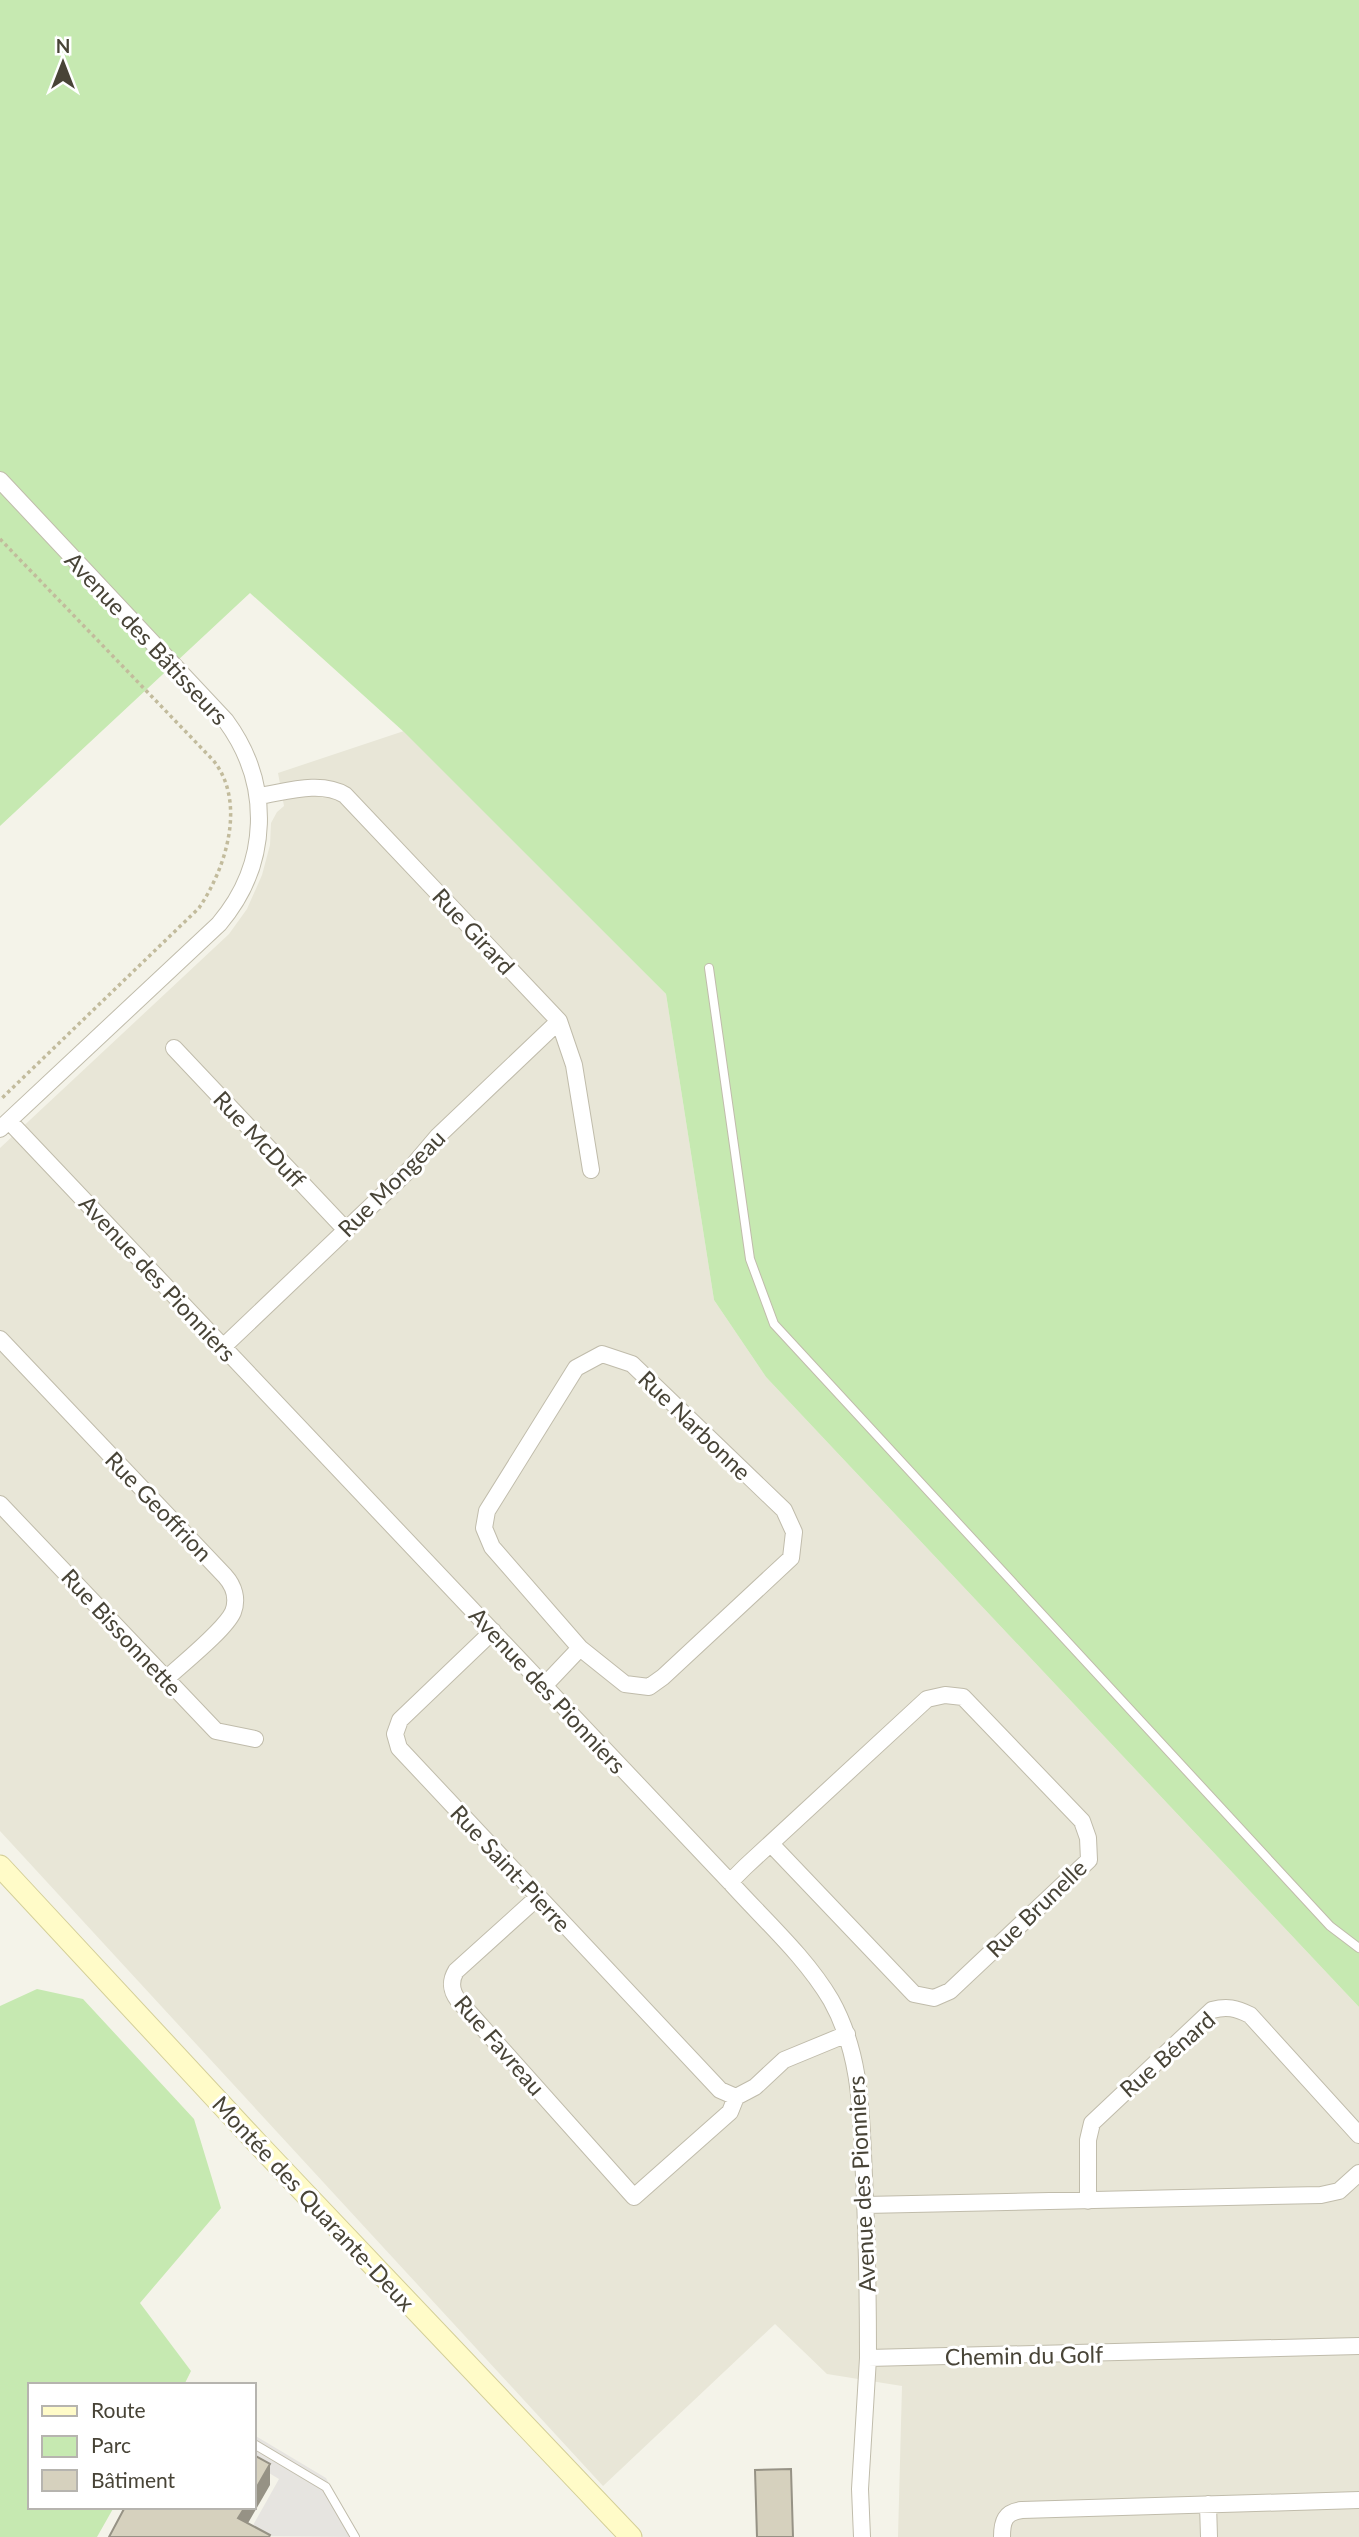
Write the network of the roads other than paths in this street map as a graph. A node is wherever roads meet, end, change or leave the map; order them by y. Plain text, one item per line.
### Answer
1 (0, 480) edge
2 (258, 796) junction
3 (709, 968) dead end
4 (559, 1021) junction
5 (174, 1048) dead end
6 (4, 1125) edge
7 (591, 1170) dead end
8 (345, 1229) junction
9 (0, 1339) edge
10 (223, 1347) junction
11 (0, 1504) edge
12 (493, 1632) junction
13 (580, 1648) junction
14 (166, 1679) junction
15 (544, 1686) junction
16 (255, 1739) dead end
17 (771, 1844) junction
18 (0, 1866) edge
19 (730, 1882) junction
20 (538, 1897) junction
21 (1359, 1948) edge
22 (847, 2034) junction
23 (736, 2097) junction
24 (1359, 2134) edge
25 (1359, 2173) edge
26 (1088, 2201) junction
27 (865, 2205) junction
28 (1359, 2346) edge
29 (868, 2358) junction
30 (256, 2445) edge
31 (1359, 2500) edge
32 (1208, 2504) junction
33 (355, 2537) edge
34 (631, 2537) edge
35 (862, 2537) edge
36 (1002, 2537) edge
37 (1209, 2537) edge

1 - 2 street, Avenue des Bâtisseurs
2 - 4 street, Rue Girard
2 - 6 street, Avenue des Bâtisseurs
3 - 21 lane
4 - 7 street, Rue Girard
4 - 8 street, Rue Mongeau
5 - 8 street, Rue McDuff
6 - 10 street, Avenue des Pionniers
8 - 10 street, Rue Mongeau
9 - 14 street, Rue Geoffrion
10 - 12 street, Avenue des Pionniers
11 - 14 street, Rue Bissonnette
12 - 15 street, Avenue des Pionniers
12 - 20 street, Rue Saint-Pierre
13 - 13 street, Rue Narbonne
13 - 15 street
14 - 16 street, Rue Bissonnette
15 - 19 street, Avenue des Pionniers
17 - 17 street, Rue Brunelle
17 - 19 street, Rue Brunelle
18 - 34 main road, Montée des Quarante-Deux
19 - 22 street, Avenue des Pionniers
20 - 23 street, Rue Saint-Pierre
20 - 23 street, Rue Favreau
22 - 23 street
22 - 27 street, Avenue des Pionniers
24 - 26 street, Rue Bénard
25 - 26 street
26 - 27 street
27 - 29 street, Avenue des Pionniers
28 - 29 street, Chemin du Golf
29 - 35 street
30 - 33 lane
31 - 32 street
32 - 36 street
32 - 37 street

